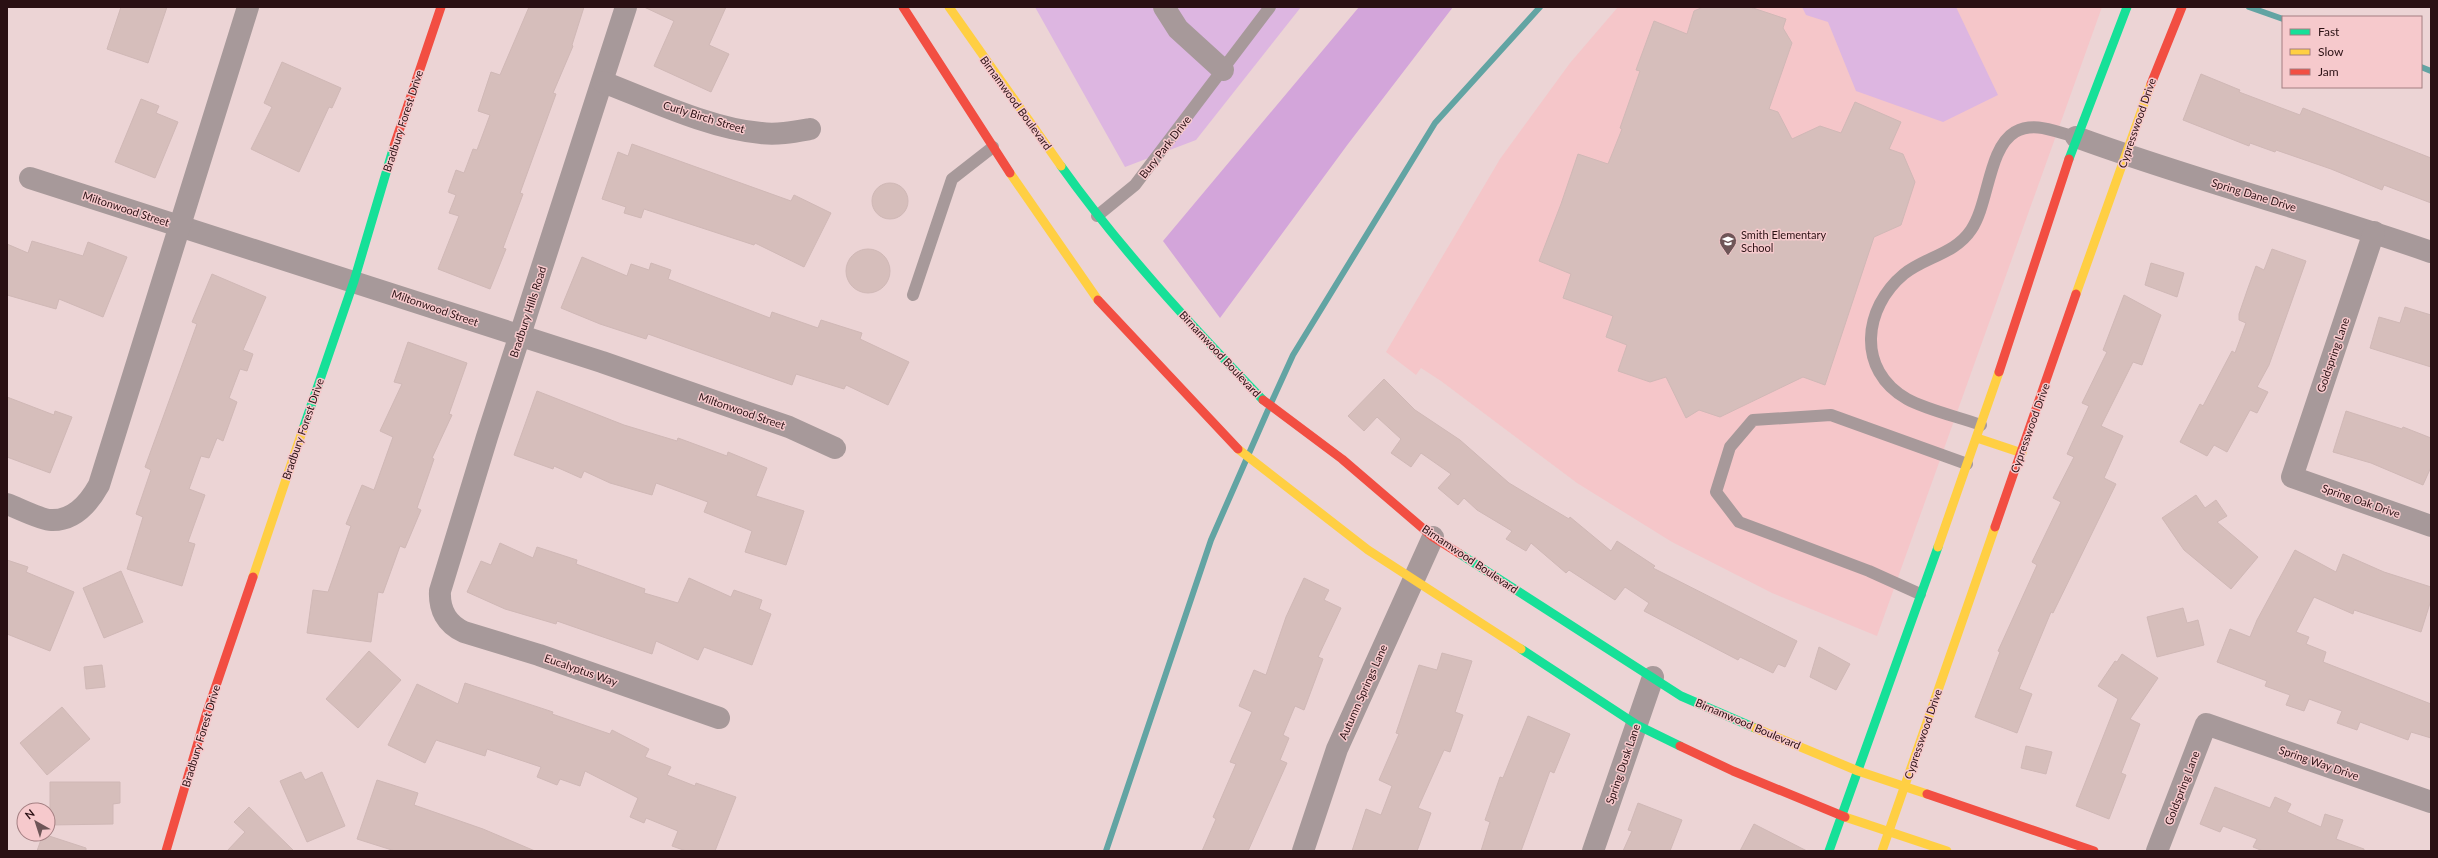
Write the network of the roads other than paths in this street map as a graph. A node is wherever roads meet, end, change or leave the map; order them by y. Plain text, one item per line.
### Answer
1 (248, 7) edge
2 (441, 7) edge
3 (626, 7) edge
4 (904, 7) edge
5 (949, 7) edge
6 (1164, 7) edge
7 (1270, 7) edge
8 (2127, 7) edge
9 (2182, 7) edge
10 (1223, 70) junction
11 (602, 82) junction
12 (810, 129) dead end
13 (2076, 137) junction
14 (993, 147) junction
15 (2126, 156) junction
16 (30, 178) dead end
17 (1097, 216) junction
18 (180, 227) junction
19 (2374, 232) junction
20 (2431, 252) edge
21 (354, 281) junction
22 (913, 295) dead end
23 (520, 337) junction
24 (1981, 425) junction
25 (1977, 438) junction
26 (836, 448) dead end
27 (2022, 453) junction
28 (1967, 464) junction
29 (2292, 477) joint
30 (7, 504) edge
31 (2431, 526) edge
32 (1433, 537) junction
33 (1414, 581) junction
34 (1920, 594) junction
35 (446, 618) joint
36 (1653, 677) junction
37 (719, 718) dead end
38 (2206, 724) joint
39 (1637, 725) junction
40 (1858, 771) junction
41 (1904, 786) junction
42 (2431, 802) edge
43 (1841, 816) junction
44 (1888, 833) junction
45 (166, 851) edge
46 (1303, 851) edge
47 (1593, 851) edge
48 (1829, 851) edge
49 (1882, 851) edge
50 (1947, 851) edge
51 (2094, 851) edge
52 (2157, 851) edge

1 - 18 street
2 - 21 street, Bradbury Forest Drive
3 - 11 street, Bradbury Hills Road
4 - 14 street
5 - 17 street, Birnamwood Boulevard
6 - 10 street
7 - 10 lane, Bury Park Drive
8 - 13 street
9 - 15 street, Cypresswood Drive
10 - 17 lane, Bury Park Drive
11 - 12 street, Curly Birch Street
11 - 23 street, Bradbury Hills Road
13 - 15 street, Spring Dane Drive
13 - 24 street
13 - 24 lane
14 - 22 lane
14 - 33 street
15 - 19 street, Spring Dane Drive
15 - 27 street, Cypresswood Drive
16 - 18 street, Miltonwood Street
17 - 32 street, Birnamwood Boulevard
18 - 21 street, Miltonwood Street
18 - 30 street
19 - 20 street, Spring Dane Drive
19 - 29 street, Goldspring Lane
21 - 23 street, Miltonwood Street
21 - 45 street, Bradbury Forest Drive
23 - 26 street, Miltonwood Street
23 - 35 street, Bradbury Hills Road
24 - 25 street
25 - 27 street
25 - 28 street
27 - 41 street, Cypresswood Drive
28 - 34 street
28 - 34 lane
29 - 31 street, Spring Oak Drive
32 - 33 street, Autumn Springs Lane
32 - 36 street, Birnamwood Boulevard
33 - 39 street
33 - 46 street, Autumn Springs Lane
34 - 40 street
35 - 37 street, Eucalyptus Way
36 - 39 street, Spring Dusk Lane
36 - 40 street, Birnamwood Boulevard
38 - 42 street, Spring Way Drive
38 - 52 street, Goldspring Lane
39 - 43 street
39 - 47 street, Spring Dusk Lane
40 - 41 street, Birnamwood Boulevard
40 - 43 street
41 - 44 street, Cypresswood Drive
41 - 51 street, Birnamwood Boulevard
43 - 44 street
43 - 48 street
44 - 49 street, Cypresswood Drive
44 - 50 street

